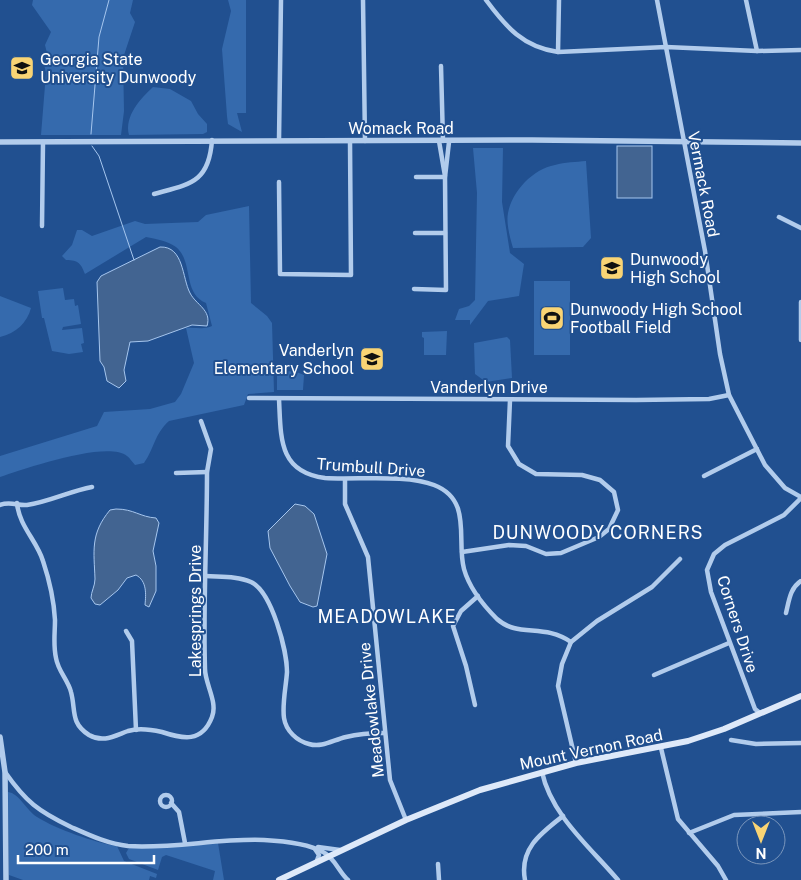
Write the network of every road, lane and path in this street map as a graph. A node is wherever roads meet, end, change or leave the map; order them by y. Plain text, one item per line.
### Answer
1 (280, 0) edge
2 (363, 0) edge
3 (486, 0) edge
4 (559, 0) edge
5 (657, 0) edge
6 (746, 0) edge
7 (666, 47) junction
8 (801, 50) edge
9 (758, 51) junction
10 (558, 52) junction
11 (441, 66) dead end
12 (212, 140) junction
13 (278, 140) junction
14 (350, 141) junction
15 (365, 141) junction
16 (444, 141) junction
17 (0, 142) edge
18 (43, 142) junction
19 (683, 143) junction
20 (801, 143) edge
21 (444, 150) junction
22 (416, 177) dead end
23 (445, 177) junction
24 (279, 182) dead end
25 (154, 194) dead end
26 (779, 218) dead end
27 (42, 226) dead end
28 (801, 228) edge
29 (415, 233) dead end
30 (445, 233) junction
31 (414, 289) dead end
32 (801, 302) edge
33 (801, 340) edge
34 (728, 395) junction
35 (249, 398) dead end
36 (279, 399) junction
37 (510, 400) junction
38 (201, 421) dead end
39 (757, 448) junction
40 (207, 472) junction
41 (176, 473) dead end
42 (704, 476) dead end
43 (345, 480) junction
44 (92, 487) dead end
45 (801, 498) edge
46 (17, 503) junction
47 (0, 504) edge
48 (462, 552) junction
49 (680, 559) dead end
50 (206, 576) junction
51 (801, 581) edge
52 (478, 596) junction
53 (786, 613) dead end
54 (126, 631) dead end
55 (571, 642) junction
56 (728, 643) junction
57 (654, 675) dead end
58 (801, 696) edge
59 (475, 706) dead end
60 (760, 713) junction
61 (136, 730) junction
62 (384, 733) junction
63 (0, 737) edge
64 (731, 740) dead end
65 (801, 743) edge
66 (661, 748) junction
67 (576, 763) junction
68 (5, 772) junction
69 (542, 772) junction
70 (171, 803) dead end
71 (801, 812) edge
72 (563, 816) junction
73 (406, 820) junction
74 (689, 833) junction
75 (185, 843) junction
76 (315, 848) junction
77 (347, 849) junction
78 (3, 857) edge
79 (330, 857) junction
80 (316, 863) junction
81 (438, 864) dead end
82 (6, 880) edge
83 (279, 880) edge
84 (348, 880) edge
85 (439, 880) edge
86 (525, 880) edge
87 (618, 880) edge
88 (726, 880) edge

1 - 13 street
2 - 15 street
3 - 10 street
4 - 10 street
5 - 7 street, Vermack Road
6 - 9 street
7 - 9 street
7 - 10 street
7 - 19 street, Vermack Road
8 - 9 street
11 - 16 street
12 - 13 street, Womack Road
12 - 18 street, Womack Road
12 - 25 street
13 - 14 street, Womack Road
14 - 15 street, Womack Road
14 - 24 street
15 - 16 street, Womack Road
16 - 19 street, Womack Road
16 - 21 street
16 - 21 street
17 - 18 street, Womack Road
18 - 27 street
19 - 20 street, Womack Road
19 - 34 street, Vermack Road
21 - 23 street
22 - 23 street
23 - 30 street
26 - 28 street
29 - 30 street
30 - 31 street
32 - 33 street
34 - 37 street, Vanderlyn Drive
34 - 39 street, Vermack Road
35 - 36 street, Vanderlyn Drive
36 - 37 street, Vanderlyn Drive
36 - 43 street, Trumbull Drive
37 - 48 street
38 - 40 street, Lakesprings Drive
39 - 42 street
39 - 45 street, Vermack Road
40 - 41 street
40 - 50 street, Lakesprings Drive
43 - 48 street, Trumbull Drive
43 - 62 street, Meadowlake Drive
44 - 46 street
45 - 56 street, Corners Drive
46 - 47 street
46 - 61 street, Lakesprings Drive
48 - 52 street, Trumbull Drive
49 - 55 street
50 - 61 street, Lakesprings Drive
50 - 62 street
51 - 53 street
52 - 55 street, Trumbull Drive
52 - 59 street
54 - 61 street
55 - 67 street
56 - 57 street
56 - 60 street, Corners Drive
58 - 60 main road, Mount Vernon Road
60 - 66 main road, Mount Vernon Road
62 - 73 street, Meadowlake Drive
63 - 68 street
64 - 65 street
66 - 67 main road, Mount Vernon Road
66 - 74 street
67 - 69 main road, Mount Vernon Road
68 - 75 street
68 - 78 street
69 - 72 street
69 - 73 main road, Mount Vernon Road
70 - 75 street
71 - 74 street
72 - 86 street
72 - 87 street
73 - 77 main road, Mount Vernon Road
74 - 88 street
75 - 76 street
76 - 77 street
76 - 79 street
76 - 80 street
77 - 79 main road, Mount Vernon Road
78 - 82 street
79 - 80 main road, Mount Vernon Road
79 - 84 street
80 - 83 main road, Mount Vernon Road
81 - 85 street

